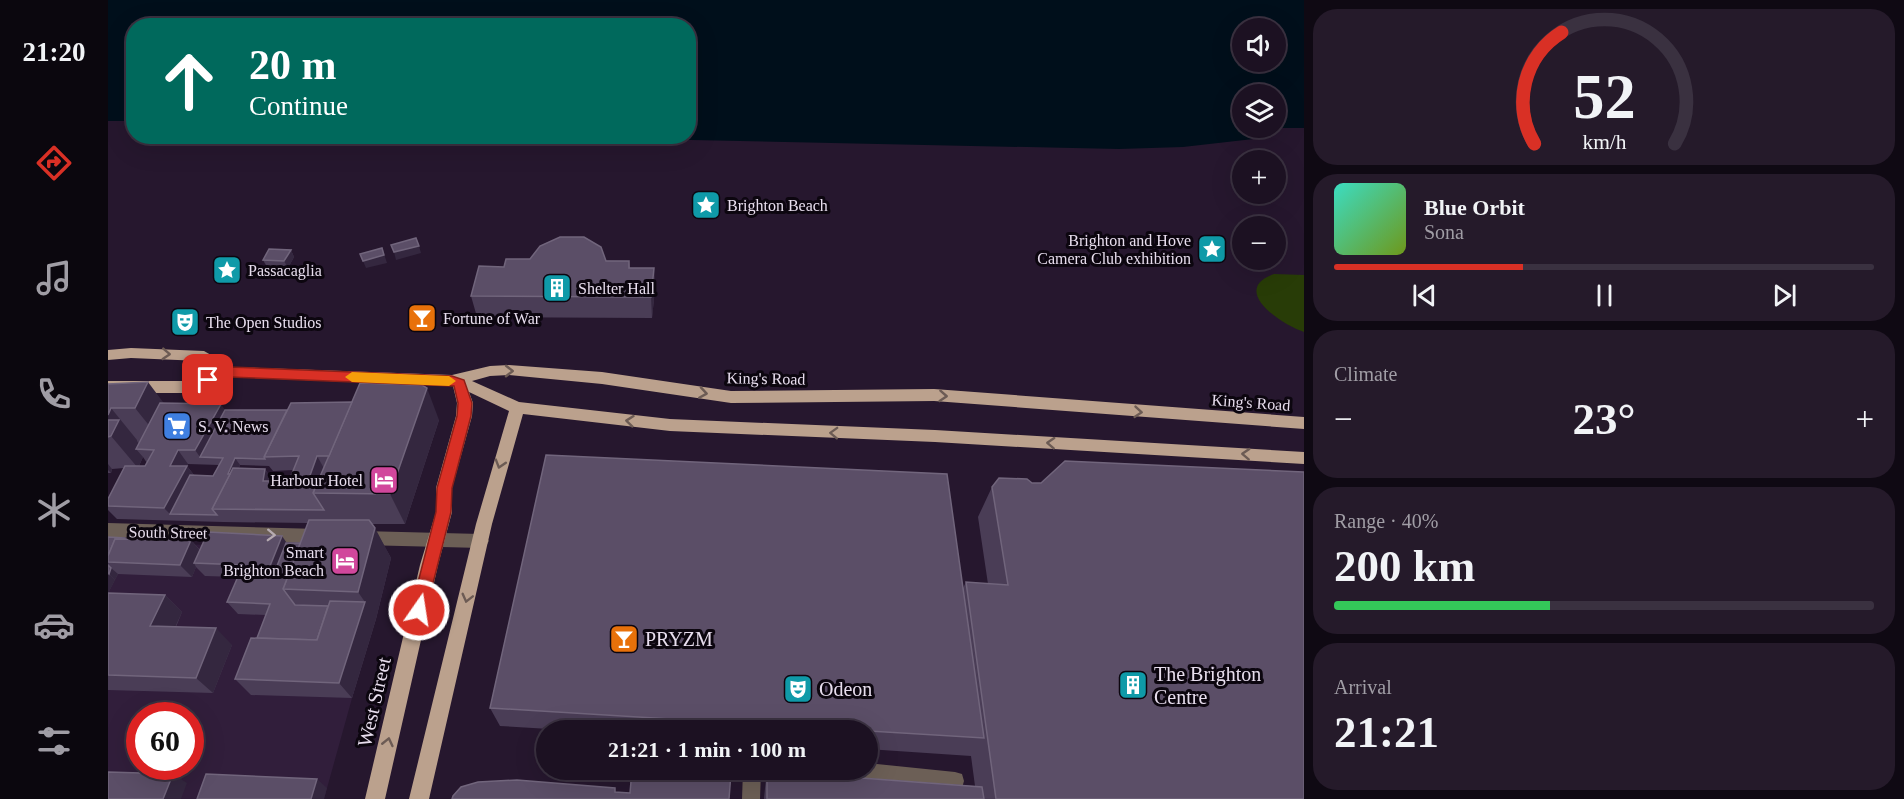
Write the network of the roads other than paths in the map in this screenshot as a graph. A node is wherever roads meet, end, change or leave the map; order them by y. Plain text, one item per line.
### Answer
1 (108, 355) edge
2 (229, 372) junction
3 (456, 382) junction
4 (108, 387) edge
5 (517, 408) junction
6 (1304, 423) edge
7 (1303, 459) edge
8 (108, 531) edge
9 (482, 533) junction
10 (435, 540) junction
11 (878, 774) edge
12 (752, 780) edge
13 (955, 781) dead end
14 (375, 799) edge
15 (419, 799) edge
16 (751, 799) edge

1 -> 2 main road
2 - 3 main road, King's Road
2 - 4 main road, King's Road
3 - 5 main road
3 -> 6 main road, King's Road
3 - 10 main road, West Street
7 -> 5 main road
5 -> 9 main road
8 -> 10 lane, South Street
9 - 10 lane, South Street
9 -> 15 main road
14 -> 10 main road, West Street
11 - 13 lane
12 - 16 lane

